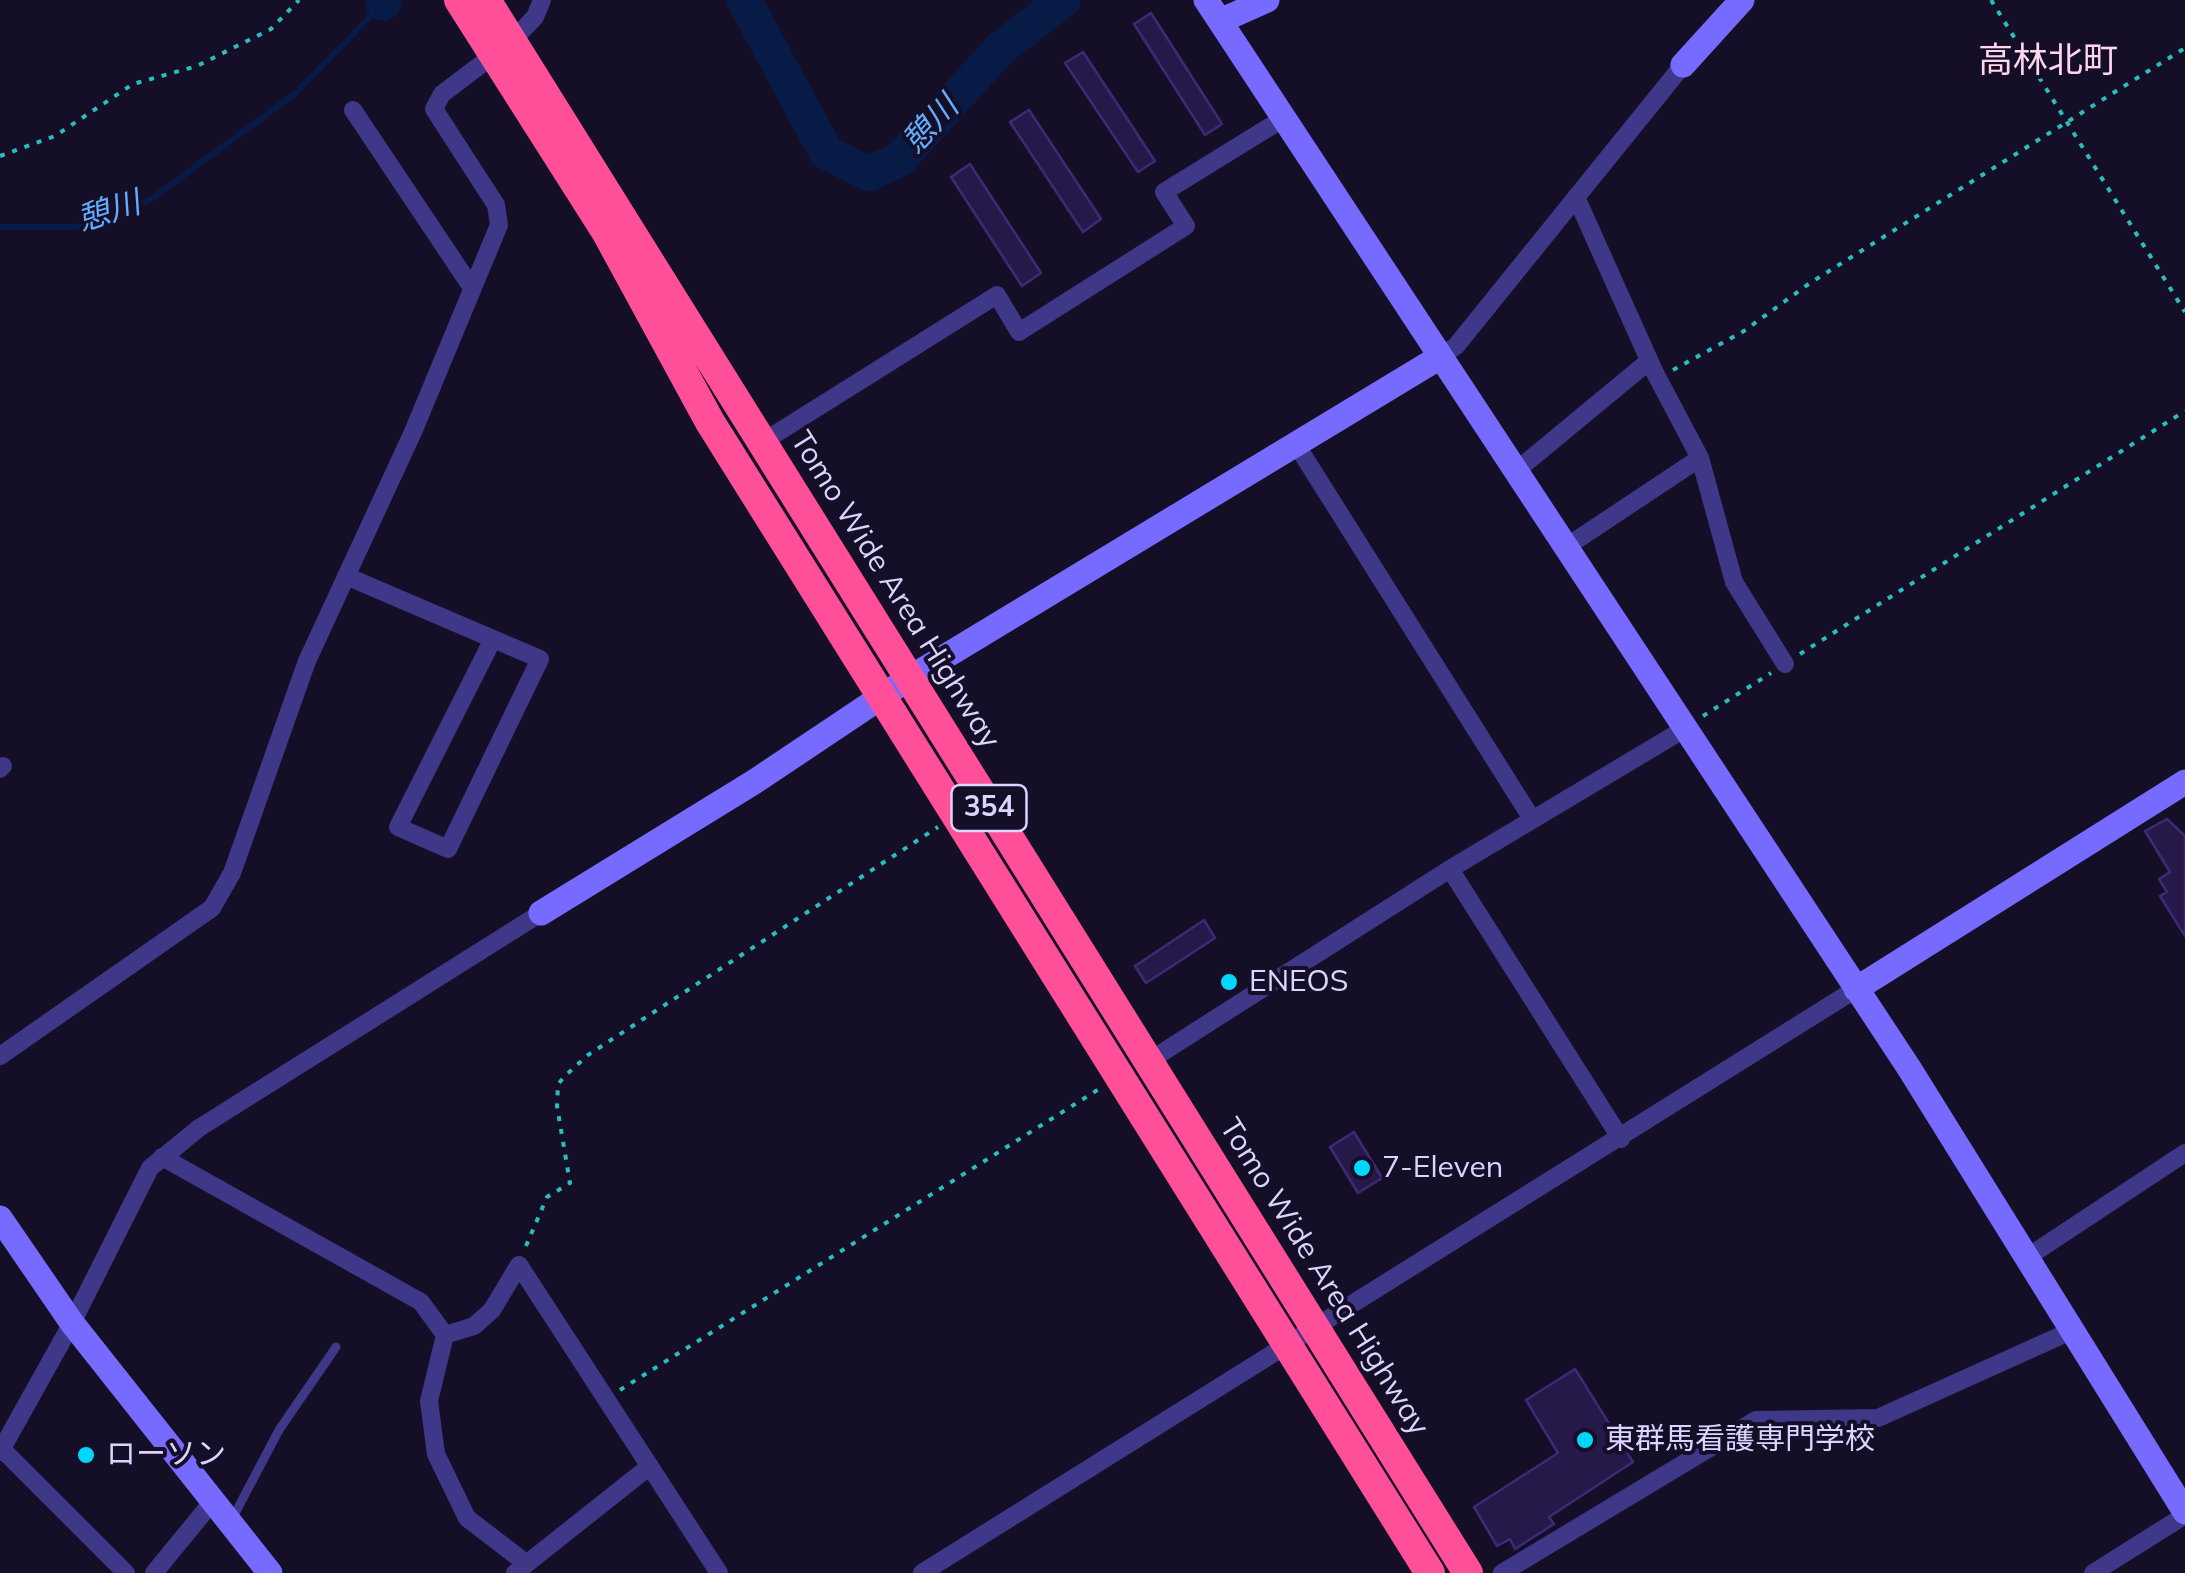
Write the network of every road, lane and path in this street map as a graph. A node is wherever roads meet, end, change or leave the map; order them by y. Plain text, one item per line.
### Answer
1 (300, 0) edge
2 (459, 0) edge
3 (486, 0) edge
4 (542, 0) edge
5 (1267, 0) edge
6 (1742, 0) edge
7 (1990, 0) edge
8 (1213, 11) edge
9 (503, 48) junction
10 (2185, 48) edge
11 (1682, 65) joint
12 (352, 110) dead end
13 (1284, 118) junction
14 (2066, 121) junction
15 (0, 156) edge
16 (1576, 197) junction
17 (472, 288) junction
18 (2185, 312) edge
19 (1440, 357) junction
20 (1649, 361) junction
21 (1658, 379) junction
22 (2185, 411) edge
23 (761, 443) junction
24 (1296, 444) junction
25 (1700, 458) junction
26 (1516, 471) junction
27 (1566, 547) junction
28 (346, 576) junction
29 (492, 641) junction
30 (1785, 664) junction
31 (897, 688) junction
32 (1686, 728) junction
33 (2185, 782) edge
34 (958, 814) junction
35 (1532, 819) junction
36 (1450, 868) junction
37 (541, 914) joint
38 (1856, 989) junction
39 (0, 1056) edge
40 (1148, 1061) junction
41 (1120, 1076) junction
42 (1621, 1139) junction
43 (2185, 1153) edge
44 (162, 1156) junction
45 (0, 1218) edge
46 (2026, 1258) junction
47 (519, 1265) junction
48 (72, 1323) junction
49 (2072, 1332) junction
50 (445, 1335) junction
51 (1301, 1339) junction
52 (336, 1347) dead end
53 (607, 1398) junction
54 (1, 1451) edge
55 (650, 1466) junction
56 (212, 1502) junction
57 (2185, 1514) edge
58 (230, 1523) junction
59 (521, 1569) edge
60 (126, 1573) edge
61 (154, 1573) edge
62 (270, 1573) edge
63 (719, 1573) edge
64 (922, 1573) edge
65 (1430, 1573) edge
66 (1468, 1573) edge
67 (1502, 1573) edge
68 (2093, 1573) edge

1 - 15 path
2 - 9 highway, Tomo Wide Area Highway / 354
3 - 9 highway, Tomo Wide Area Highway / 354
4 - 9 street
5 - 8 street
6 - 11 street
7 - 14 path
8 - 13 street
9 - 17 street
9 - 23 highway, Tomo Wide Area Highway / 354
9 - 31 highway, Tomo Wide Area Highway / 354
10 - 14 path
11 - 16 street
12 - 17 street
13 - 19 street
13 - 23 street
14 - 18 path
14 - 21 path
16 - 19 street
16 - 20 street
17 - 28 street
19 - 24 street
19 - 26 street
20 - 21 street
20 - 26 street
21 - 25 street
22 - 30 path
23 - 31 highway, Tomo Wide Area Highway / 354
24 - 31 street
24 - 35 street
25 - 27 street
25 - 30 street
26 - 27 street
27 - 32 street
28 - 29 street
28 - 39 street
29 - 29 street
30 - 32 path
31 - 34 highway, Tomo Wide Area Highway / 354
31 - 37 street
31 - 40 highway, Tomo Wide Area Highway / 354
32 - 35 street
32 - 38 street
33 - 38 street
34 - 41 highway, Tomo Wide Area Highway / 354
34 - 47 path
35 - 36 street
36 - 40 street
36 - 42 street
37 - 44 street
38 - 42 street
38 - 46 street
40 - 51 highway, Tomo Wide Area Highway / 354
41 - 51 highway, Tomo Wide Area Highway / 354
41 - 53 path
42 - 51 street
43 - 46 street
44 - 48 street
44 - 50 street
45 - 48 street
46 - 49 street
47 - 50 street
47 - 53 street
48 - 54 street
48 - 56 street
49 - 57 street
49 - 67 street
50 - 59 street
51 - 64 street
51 - 65 highway, Tomo Wide Area Highway / 354
51 - 66 highway, Tomo Wide Area Highway / 354
52 - 58 lane
53 - 55 street
54 - 60 street
55 - 59 street
55 - 63 street
56 - 58 street
56 - 61 street
57 - 68 street
58 - 62 street

